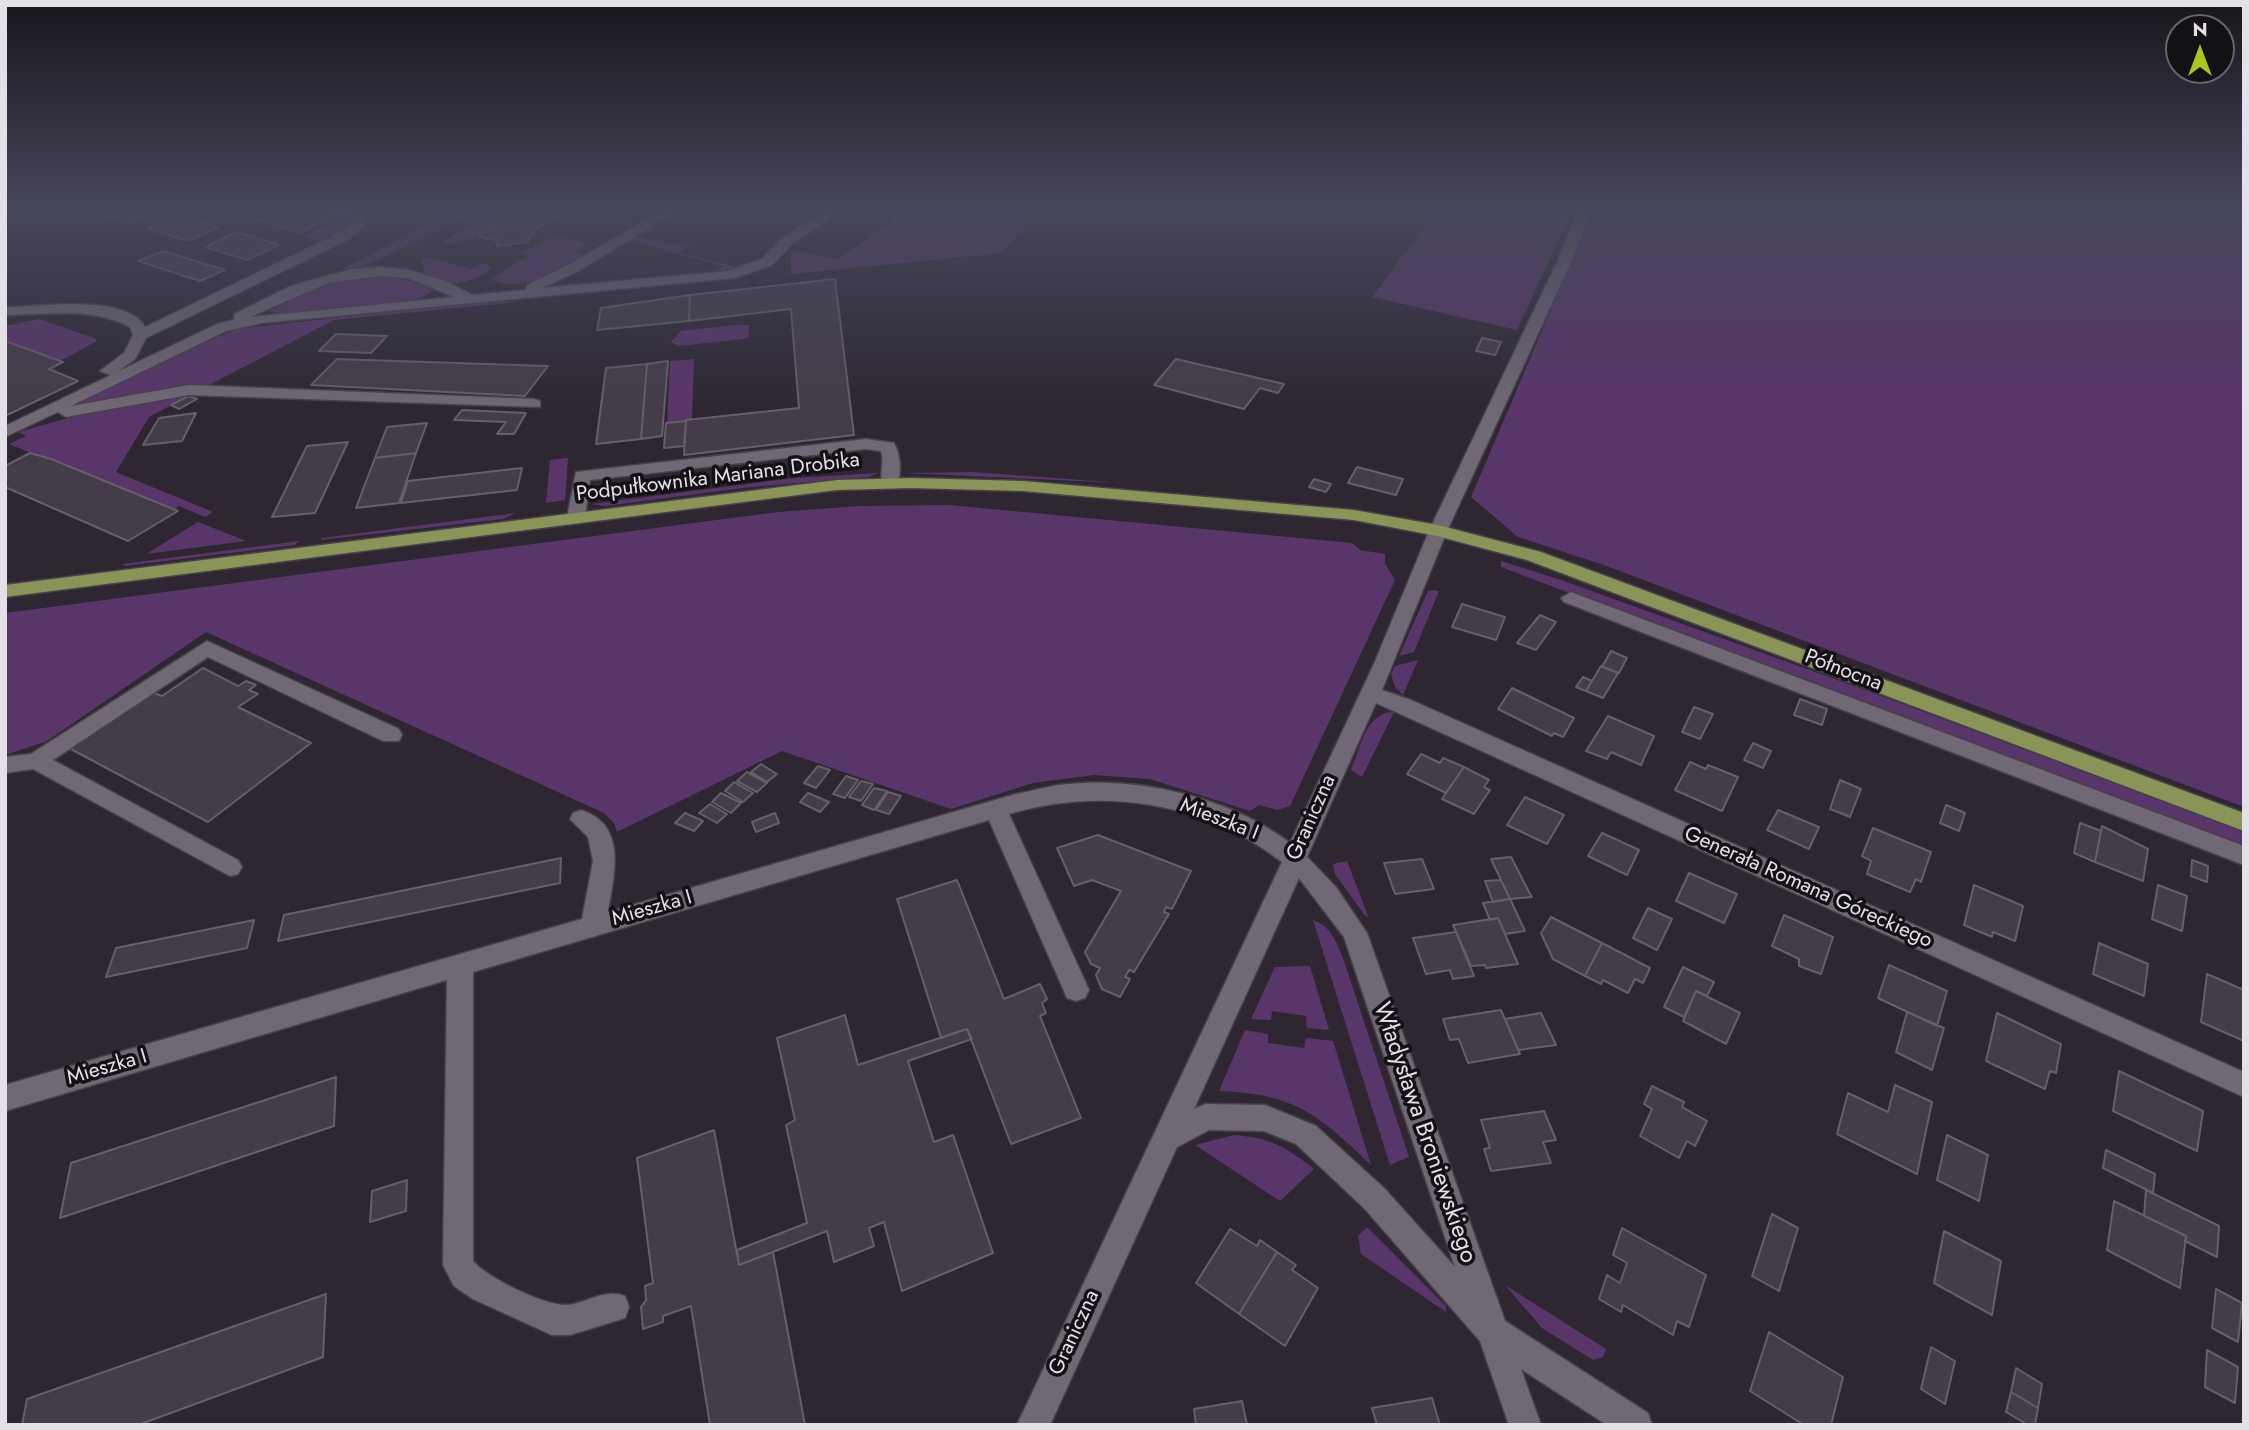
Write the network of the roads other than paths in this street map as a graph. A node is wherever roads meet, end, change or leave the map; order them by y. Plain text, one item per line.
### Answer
1 (262, 276) edge
2 (346, 276) edge
3 (415, 276) edge
4 (557, 276) edge
5 (722, 276) edge
6 (1558, 276) edge
7 (517, 295) junction
8 (468, 298) junction
9 (5, 311) edge
10 (222, 327) junction
11 (140, 335) junction
12 (534, 404) dead end
13 (5, 421) edge
14 (23, 424) junction
15 (5, 432) edge
16 (890, 483) junction
17 (576, 517) junction
18 (1438, 531) junction
19 (5, 590) edge
20 (1572, 598) dead end
21 (1370, 694) junction
22 (391, 735) dead end
23 (36, 761) junction
24 (5, 765) edge
25 (996, 810) junction
26 (581, 819) dead end
27 (2244, 822) edge
28 (2244, 856) edge
29 (1294, 858) junction
30 (230, 867) dead end
31 (593, 926) junction
32 (460, 966) junction
33 (1076, 990) dead end
34 (2244, 1085) edge
35 (5, 1098) edge
36 (1166, 1138) junction
37 (614, 1307) dead end
38 (1492, 1331) junction
39 (1033, 1425) edge
40 (1525, 1425) edge
41 (1636, 1425) edge

1 - 11 street
2 - 10 street
3 - 8 street
4 - 7 street
5 - 7 street
6 - 18 street, Graniczna
7 - 8 street
8 - 10 street
9 - 11 street
10 - 14 street
11 - 13 street
12 - 14 street
14 - 15 street
16 - 17 main road, Podpułkownika Mariana Drobika
16 - 17 street
16 - 18 main road, Podpułkownika Mariana Drobika
17 - 19 main road, Podpułkownika Mariana Drobika
18 - 21 street, Graniczna
18 - 27 main road, Północna
20 - 28 street, Północna
21 - 29 street, Graniczna
21 - 34 street, Generała Romana Góreckiego
22 - 23 street
23 - 24 street
23 - 30 street
25 - 29 street, Mieszka I
25 - 31 street, Mieszka I
25 - 33 street
26 - 31 street
29 - 36 street, Graniczna
29 - 38 street, Władysława Broniewskiego
31 - 32 street, Mieszka I
32 - 35 street, Mieszka I
32 - 37 street
36 - 38 street
36 - 39 street, Graniczna
38 - 40 street, Władysława Broniewskiego
38 - 41 street

